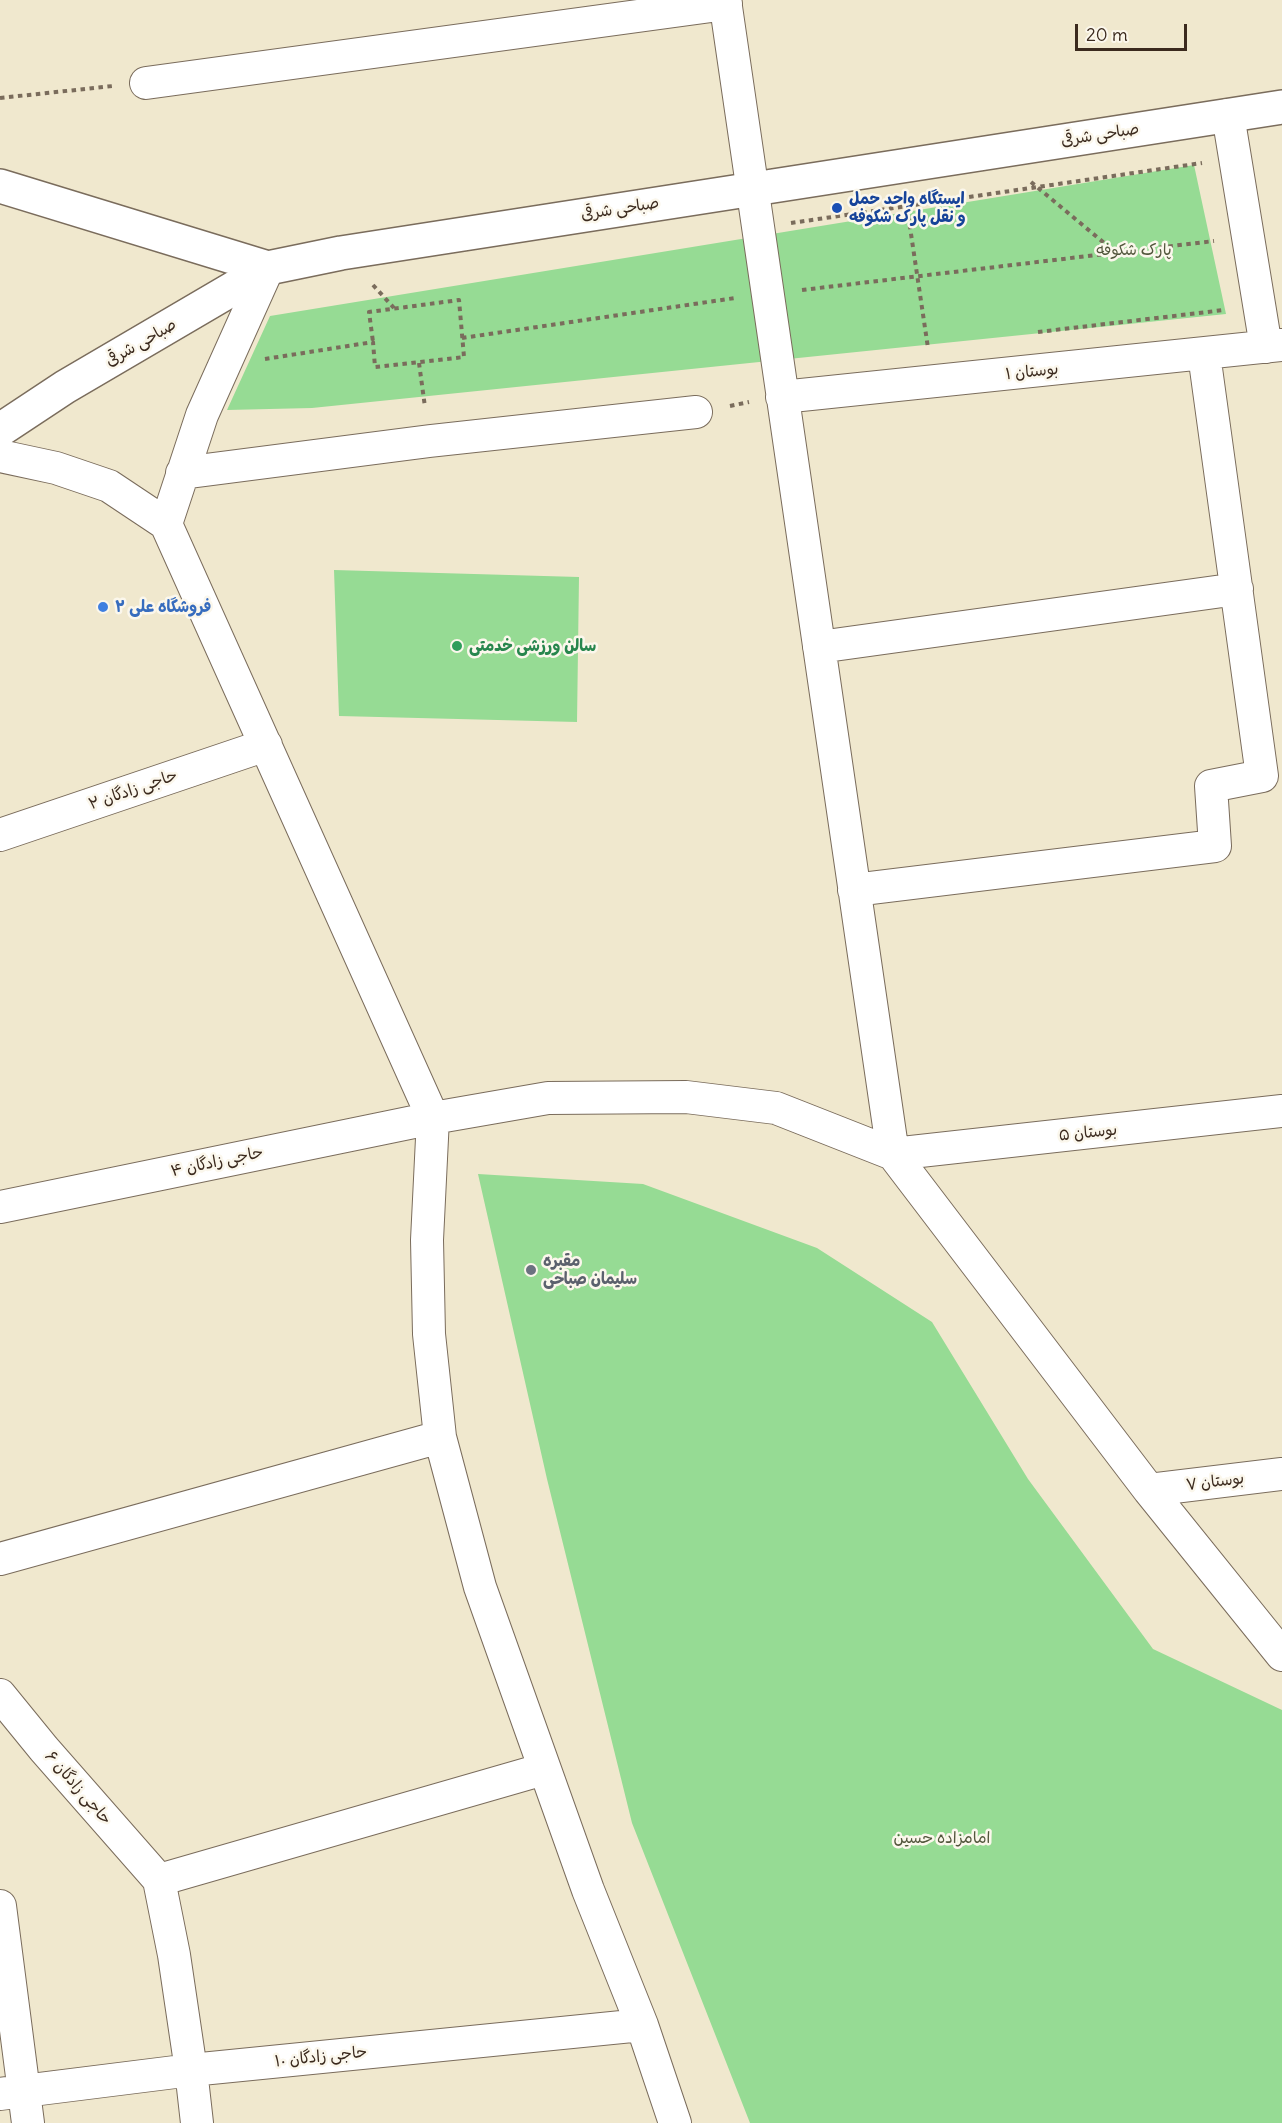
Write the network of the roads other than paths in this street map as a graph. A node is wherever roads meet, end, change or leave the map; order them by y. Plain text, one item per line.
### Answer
1 (726, 2) edge
2 (147, 83) road end
3 (1282, 107) edge
4 (1228, 115) junction
5 (0, 186) edge
6 (752, 188) junction
7 (268, 268) junction
8 (1274, 346) edge
9 (1204, 354) junction
10 (783, 397) junction
11 (696, 412) road end
12 (0, 430) edge
13 (0, 456) edge
14 (182, 473) junction
15 (166, 524) junction
16 (1237, 589) junction
17 (819, 647) junction
18 (266, 746) junction
19 (1272, 775) edge
20 (0, 835) edge
21 (854, 890) junction
22 (1282, 1111) edge
23 (433, 1118) junction
24 (893, 1154) junction
25 (0, 1207) edge
26 (440, 1437) junction
27 (1282, 1474) edge
28 (1149, 1490) junction
29 (0, 1559) edge
30 (1282, 1655) edge
31 (0, 1695) edge
32 (544, 1769) junction
33 (159, 1880) junction
34 (0, 1906) edge
35 (642, 2025) junction
36 (191, 2070) junction
37 (12, 2093) edge
38 (28, 2123) edge
39 (197, 2123) edge
40 (675, 2123) edge

1 - 2 street
1 - 6 street
3 - 4 main road, صباحی شرقی
4 - 6 main road, صباحی شرقی
4 - 8 street
5 - 7 main road
6 - 7 main road, صباحی شرقی
6 - 10 street
7 - 12 main road, صباحی شرقی
7 - 14 street
8 - 9 street, بوستان ۱
9 - 10 street, بوستان ۱
9 - 16 street
10 - 17 street
11 - 14 street
13 - 15 street
14 - 15 street
15 - 18 street
16 - 17 street
16 - 19 street
17 - 21 street
18 - 20 street, حاجی زادگان ۲
18 - 23 street
19 - 21 street
21 - 24 street
22 - 24 street, بوستان ۵
23 - 24 street, حاجی زادگان ۴
23 - 25 street, حاجی زادگان ۴
23 - 26 street
24 - 28 street
26 - 29 street
26 - 32 street
27 - 28 street, بوستان ۷
28 - 30 street
31 - 33 street, حاجی زادگان ۶
32 - 33 street
32 - 35 street
33 - 36 street
34 - 37 street
35 - 36 street, حاجی زادگان ۱۰
35 - 40 street
36 - 37 street, حاجی زادگان ۱۰
36 - 39 street
37 - 38 street

